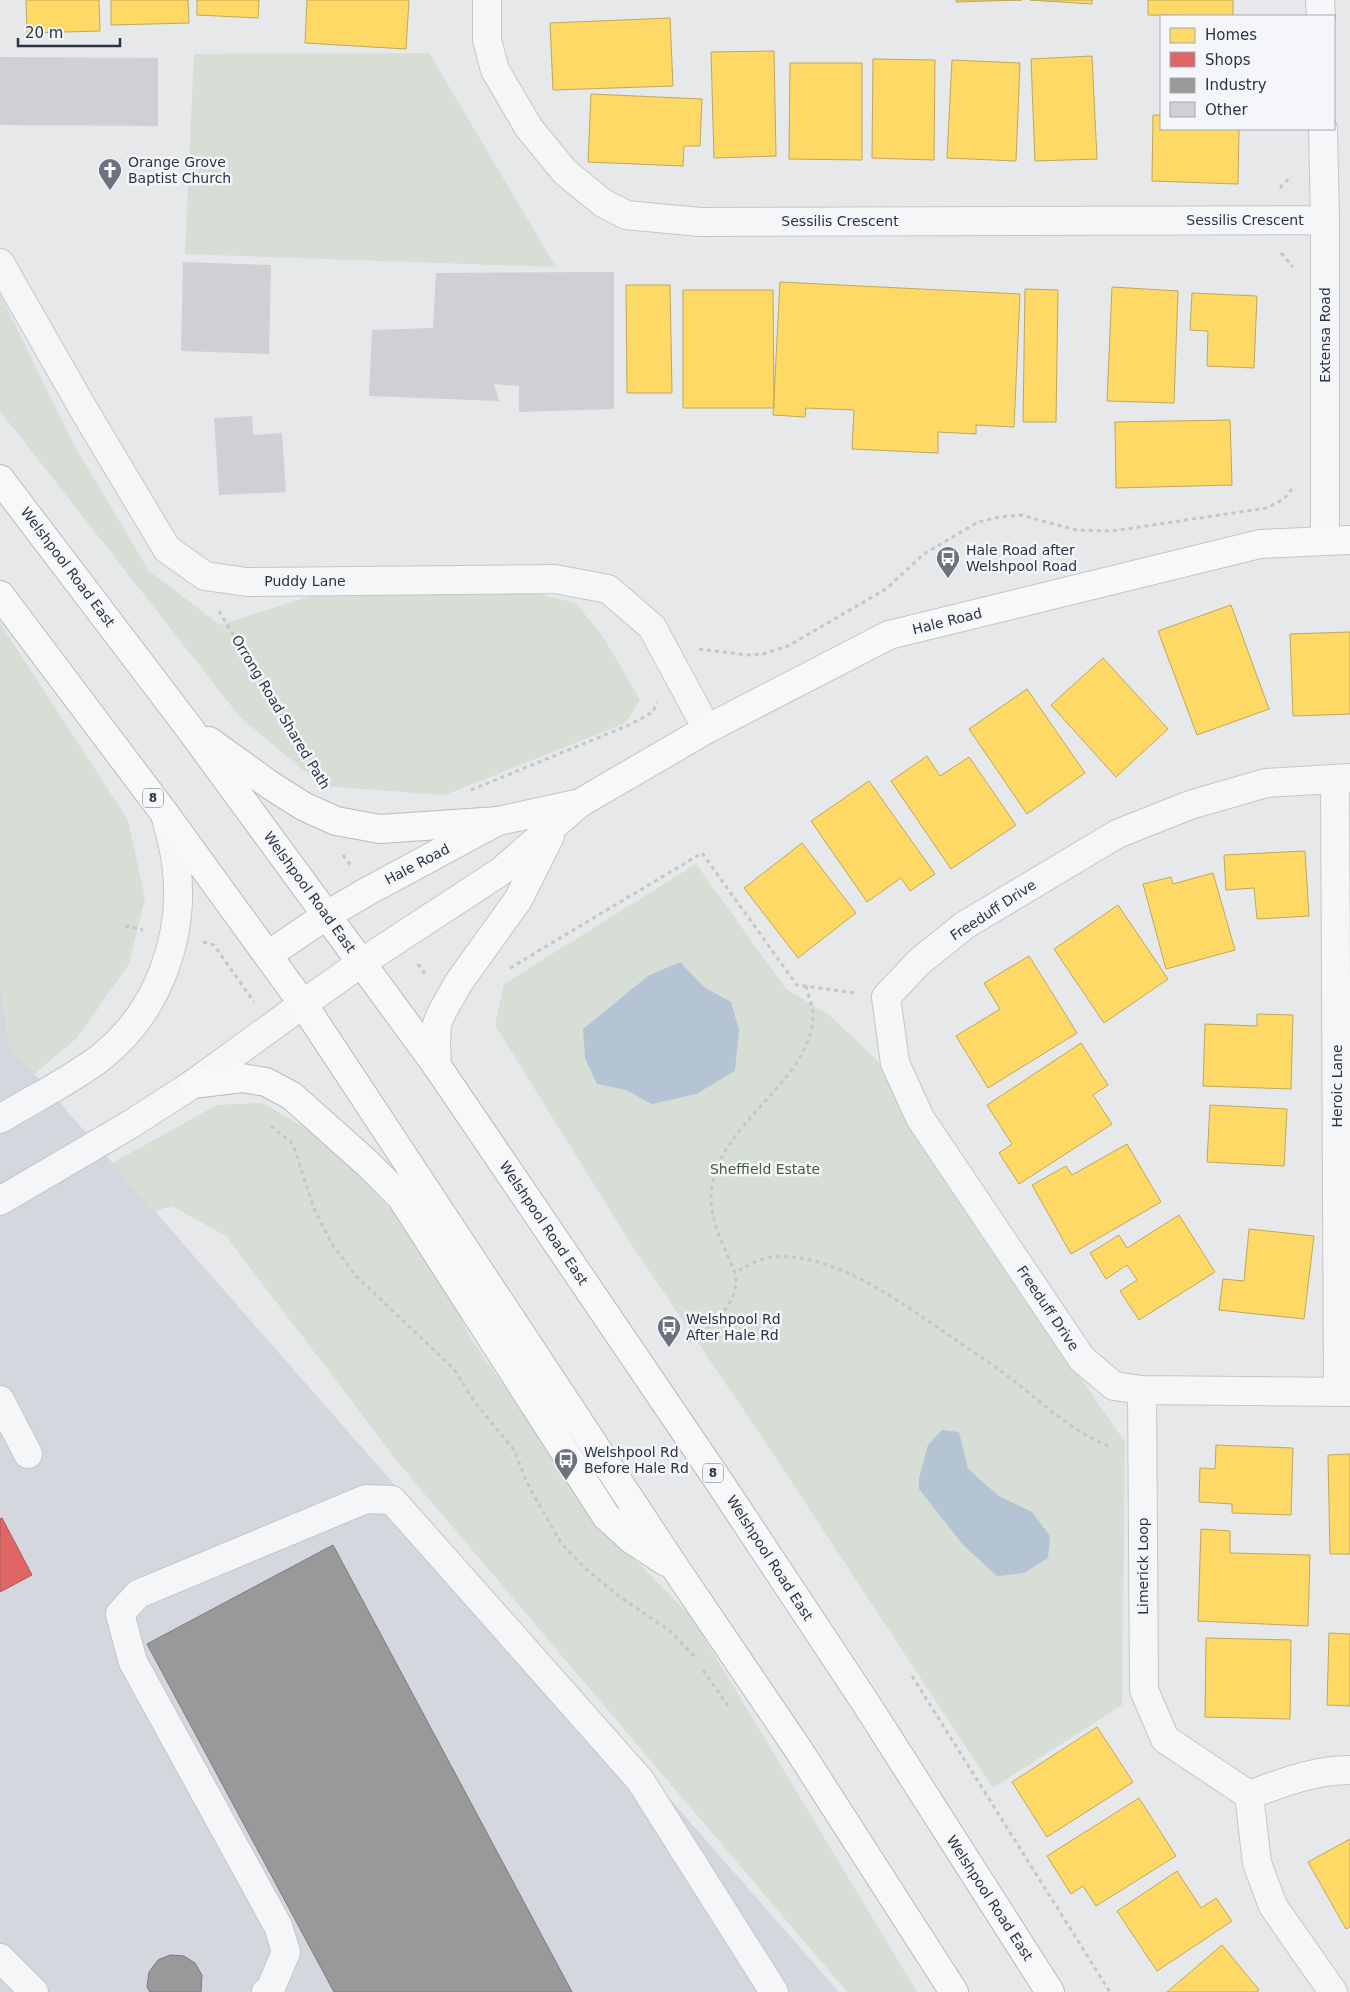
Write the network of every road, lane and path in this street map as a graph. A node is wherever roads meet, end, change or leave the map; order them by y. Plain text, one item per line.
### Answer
1 (487, 0) edge
2 (1320, 0) edge
3 (1321, 15) edge
4 (1323, 130) edge
5 (1293, 173) dead end
6 (1261, 220) junction
7 (1325, 220) junction
8 (0, 263) edge
9 (1297, 274) dead end
10 (0, 479) edge
11 (1294, 487) dead end
12 (1338, 540) edge
13 (0, 595) edge
14 (214, 607) dead end
15 (670, 660) junction
16 (660, 694) dead end
17 (187, 725) junction
18 (707, 729) junction
19 (1342, 779) edge
20 (323, 784) dead end
21 (469, 791) dead end
22 (580, 803) junction
23 (165, 814) junction
24 (498, 821) junction
25 (556, 823) junction
26 (327, 915) junction
27 (268, 955) junction
28 (361, 962) junction
29 (502, 973) dead end
30 (806, 986) junction
31 (886, 996) junction
32 (303, 1004) junction
33 (437, 1066) junction
34 (193, 1084) junction
35 (0, 1119) edge
36 (271, 1126) dead end
37 (0, 1201) edge
38 (735, 1273) junction
39 (688, 1342) dead end
40 (1142, 1390) junction
41 (1344, 1392) edge
42 (0, 1400) edge
43 (28, 1454) dead end
44 (1142, 1454) junction
45 (676, 1569) junction
46 (912, 1676) dead end
47 (731, 1710) dead end
48 (1350, 1770) edge
49 (1249, 1795) junction
50 (0, 1958) edge
51 (34, 1992) edge
52 (266, 1992) edge
53 (774, 1992) edge
54 (954, 1992) edge
55 (1050, 1992) edge
56 (1110, 1992) edge
57 (1334, 1992) edge

1 - 6 street, Sessilis Crescent
2 - 3 street
4 - 7 street, Extensa Road
5 - 6 path
6 - 7 street, Sessilis Crescent
6 - 9 path
7 - 12 street, Extensa Road
8 - 15 street, Puddy Lane
10 - 17 main road, Welshpool Road East / 8
11 - 15 path
12 - 18 main road, Hale Road
13 - 23 main road, 8
14 - 20 path, Orrong Road Shared Path
15 - 18 street, Puddy Lane
16 - 21 path
17 - 24 main road
17 - 26 main road, Welshpool Road East / 8
18 - 22 main road, Hale Road
19 - 31 street, Freeduff Drive
19 - 41 street, Heroic Lane
22 - 24 main road, Hale Road
22 - 25 main road, Hale Road
23 - 27 main road, 8
23 - 35 street
24 - 26 main road, Hale Road
25 - 28 main road, Hale Road
25 - 33 main road
26 - 27 main road, Hale Road
26 - 28 main road, Welshpool Road East / 8
27 - 32 main road, 8
28 - 32 main road, Hale Road
28 - 33 main road, Welshpool Road East / 8
29 - 30 path
30 - 31 path
30 - 38 path
31 - 40 street, Freeduff Drive
32 - 34 street
32 - 45 main road, 8
33 - 55 main road, Welshpool Road East / 8
34 - 37 street
34 - 45 main road, 8
36 - 47 path
38 - 39 path
38 - 44 path
40 - 41 street
40 - 44 street, Limerick Loop
42 - 43 street
44 - 49 street, Limerick Loop
45 - 54 main road, 8
46 - 56 path
48 - 49 street
49 - 57 street
50 - 51 street
52 - 53 street

